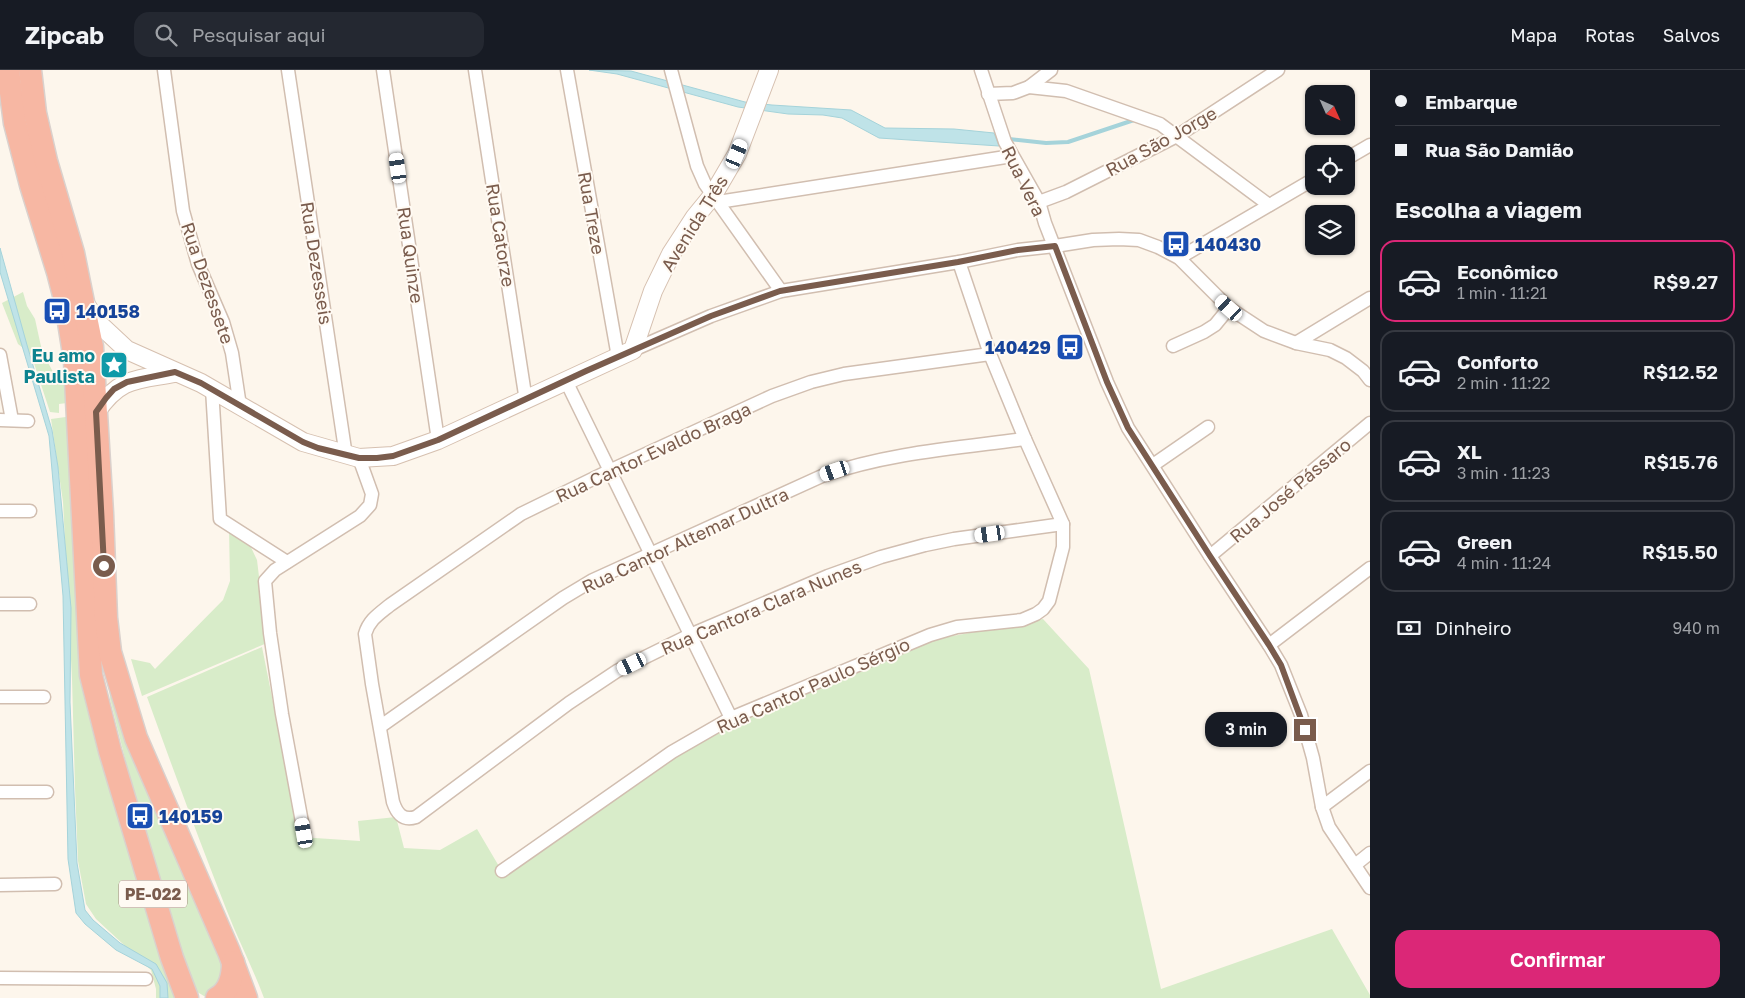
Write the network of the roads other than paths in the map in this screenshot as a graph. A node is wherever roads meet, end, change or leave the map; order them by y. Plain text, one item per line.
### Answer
1 (8, 70) edge
2 (30, 70) edge
3 (164, 70) edge
4 (288, 70) edge
5 (383, 70) edge
6 (475, 70) edge
7 (769, 70) edge
8 (981, 70) edge
9 (1051, 70) edge
10 (1278, 70) edge
11 (567, 71) edge
12 (675, 73) edge
13 (0, 81) edge
14 (1029, 87) junction
15 (988, 94) junction
16 (15, 123) junction
17 (1177, 136) junction
18 (1370, 145) edge
19 (1355, 154) edge
20 (1012, 156) junction
21 (1305, 184) edge
22 (716, 199) junction
23 (1039, 202) junction
24 (1269, 205) junction
25 (1055, 246) junction
26 (1179, 258) junction
27 (958, 262) junction
28 (780, 291) junction
29 (1370, 298) edge
30 (84, 302) junction
31 (1229, 308) junction
32 (1296, 343) junction
33 (1173, 346) dead end
34 (625, 353) junction
35 (990, 354) junction
36 (0, 356) edge
37 (175, 372) junction
38 (1370, 380) edge
39 (566, 381) junction
40 (212, 389) junction
41 (526, 401) junction
42 (240, 406) junction
43 (96, 412) junction
44 (6, 420) edge
45 (28, 421) dead end
46 (1370, 423) edge
47 (1208, 427) dead end
48 (1025, 439) junction
49 (438, 440) junction
50 (353, 457) junction
51 (1152, 465) junction
52 (609, 471) junction
53 (0, 511) edge
54 (30, 511) dead end
55 (1063, 524) junction
56 (650, 554) junction
57 (1210, 556) junction
58 (287, 562) junction
59 (1370, 568) edge
60 (0, 604) edge
61 (30, 604) dead end
62 (690, 635) junction
63 (1269, 645) junction
64 (0, 697) edge
65 (44, 697) dead end
66 (731, 718) junction
67 (381, 726) junction
68 (1370, 771) edge
69 (0, 792) edge
70 (47, 792) dead end
71 (1322, 807) junction
72 (304, 833) dead end
73 (1370, 854) edge
74 (1355, 865) junction
75 (502, 871) dead end
76 (0, 884) edge
77 (55, 884) dead end
78 (1370, 888) edge
79 (233, 962) junction
80 (0, 978) edge
81 (146, 979) dead end
82 (184, 990) edge
83 (202, 998) edge
84 (217, 998) edge
85 (246, 998) edge

1 - 16 highway, PE-022
2 - 30 highway, PE-022
3 - 42 street, Rua Dezessete
4 - 50 street, Rua Dezesseis
5 - 49 street, Rua Quinze
6 - 41 street, Rua Catorze
7 - 22 street, Avenida Três
8 - 15 street, Rua Vera
9 - 14 street
10 - 17 street, Rua São Jorge
11 - 34 street, Rua Treze
12 - 22 street
13 - 16 street
14 - 15 street
14 - 17 street
15 - 20 street, Rua Vera
16 - 82 highway, PE-022
17 - 23 street, Rua São Jorge
17 - 24 street
18 - 19 street
20 - 22 street
20 - 23 street, Rua Vera
21 - 24 street
22 - 28 street
22 - 34 street, Avenida Três
23 - 25 street, Rua Vera
24 - 26 street
25 - 26 street
25 - 27 street
25 - 51 street, Rua Vera
26 - 31 street
27 - 28 street
27 - 35 street
28 - 34 street
29 - 32 street
30 - 37 street
30 - 43 highway, PE-022
31 - 32 street
31 - 33 street
32 - 38 street
34 - 39 street
35 - 48 street
35 - 52 street, Rua Cantor Evaldo Braga
36 - 44 street
37 - 40 street
37 - 43 street
39 - 41 street
39 - 52 street
40 - 42 street
40 - 58 street
41 - 49 street
42 - 50 street
43 - 79 highway, PE-022
44 - 45 street
46 - 57 street, Rua José Pássaro
47 - 51 street
48 - 55 street
48 - 56 street, Rua Cantor Altemar Dultra
49 - 50 street
50 - 58 street, Rua Dezesseis
51 - 57 street, Rua Vera
52 - 56 street
52 - 67 street, Rua Cantor Evaldo Braga
53 - 54 street
55 - 62 street, Rua Cantora Clara Nunes
55 - 66 street, Rua Cantor Paulo Sérgio
56 - 62 street
56 - 67 street, Rua Cantor Altemar Dultra
57 - 63 street, Rua Vera
58 - 72 street, Rua Dezesseis
59 - 63 street
60 - 61 street
62 - 66 street
62 - 67 street, Rua Cantora Clara Nunes
63 - 71 street, Rua Vera
64 - 65 street
66 - 75 street, Rua Cantor Paulo Sérgio
68 - 71 street
69 - 70 street
71 - 74 street, Rua Vera
73 - 74 street
74 - 78 street, Rua Vera
76 - 77 street
79 - 84 highway
79 - 85 highway, PE-022
80 - 81 street
82 - 83 highway

